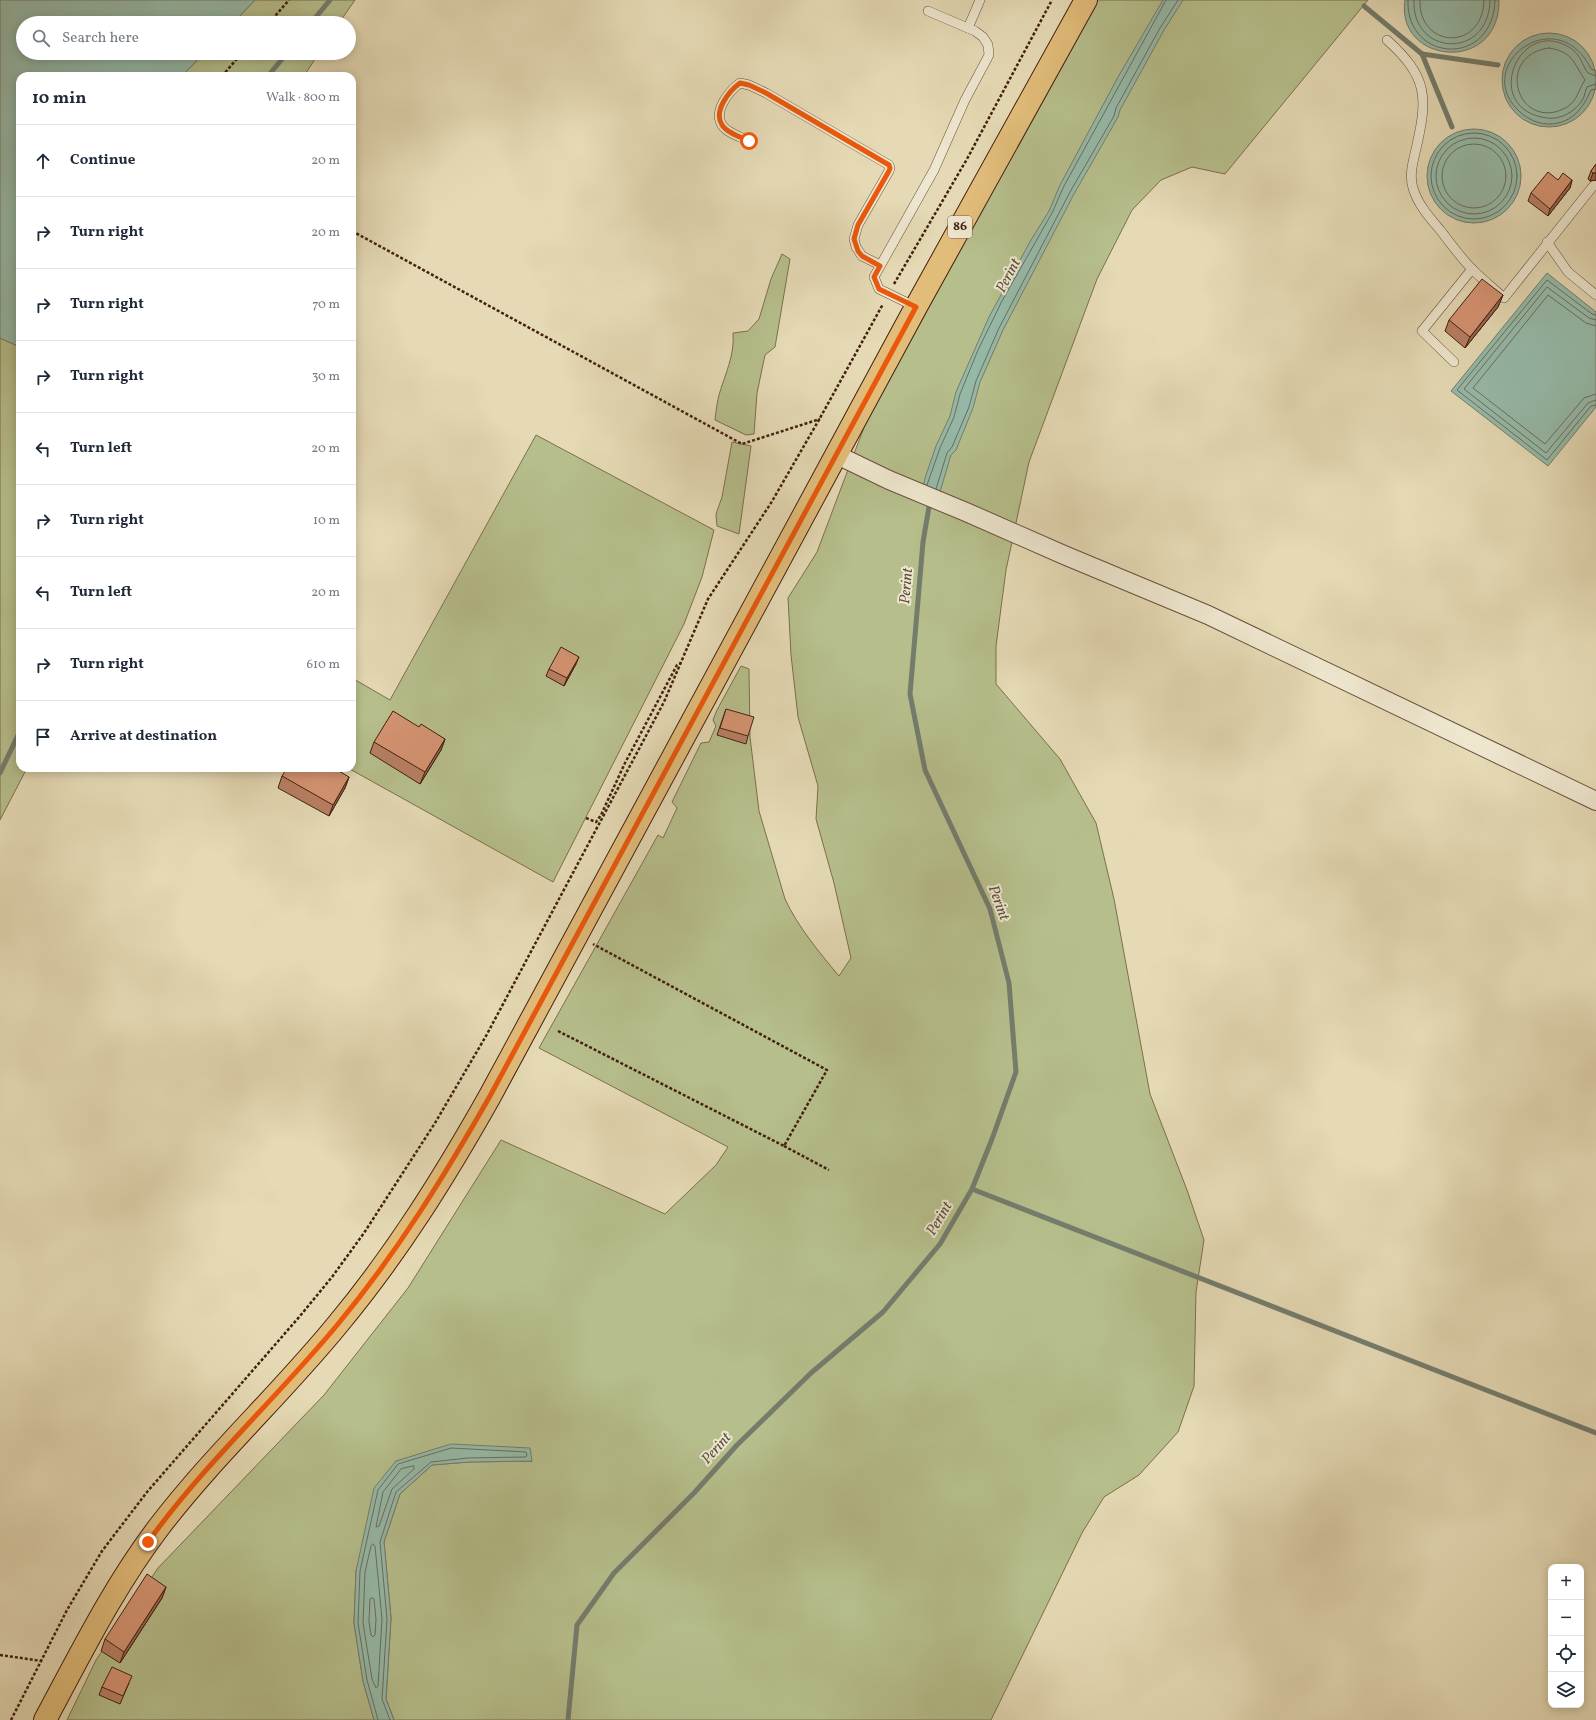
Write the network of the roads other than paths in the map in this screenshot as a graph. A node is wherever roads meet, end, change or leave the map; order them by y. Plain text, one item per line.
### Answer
1 (980, 0) edge
2 (1086, 0) edge
3 (928, 11) dead end
4 (968, 28) junction
5 (1387, 40) dead end
6 (749, 141) dead end
7 (1594, 185) dead end
8 (1547, 242) junction
9 (880, 266) junction
10 (1472, 269) junction
11 (1596, 295) edge
12 (916, 307) junction
13 (1454, 362) dead end
14 (837, 455) junction
15 (1596, 801) edge
16 (45, 1720) edge

1 - 4 lane
2 - 12 main road, 86
3 - 4 lane
4 - 9 lane
5 - 10 lane
6 - 9 lane
7 - 8 lane
8 - 10 lane
8 - 11 lane
9 - 12 lane
10 - 13 lane
12 - 14 main road, 86
14 - 15 street
14 - 16 main road, 86

